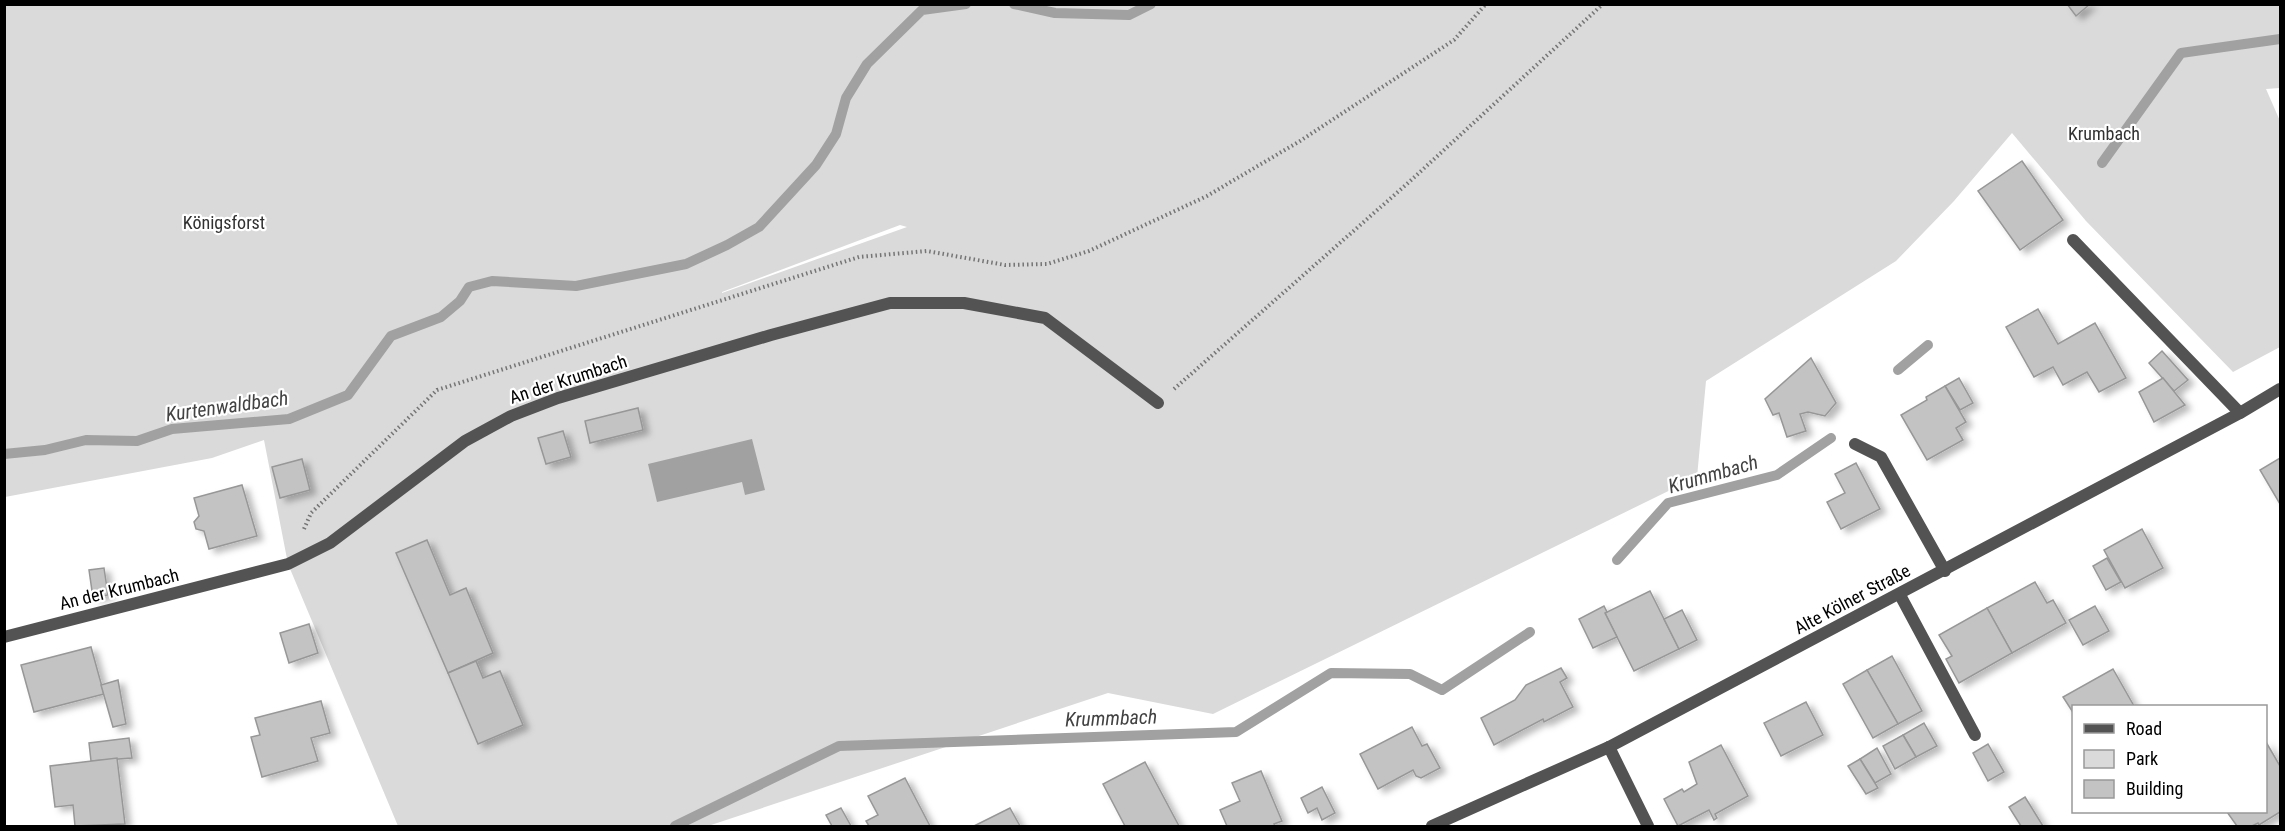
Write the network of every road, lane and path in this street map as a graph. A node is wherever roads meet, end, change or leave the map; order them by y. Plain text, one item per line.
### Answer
1 (1486, 4) edge
2 (1603, 4) edge
3 (2073, 240) dead end
4 (2280, 388) edge
5 (1158, 403) joint
6 (2240, 413) junction
7 (1855, 444) dead end
8 (288, 564) junction
9 (1945, 571) junction
10 (1900, 595) junction
11 (4, 637) edge
12 (1975, 735) dead end
13 (1609, 747) junction
14 (1432, 826) edge
15 (1648, 826) edge

1 - 8 path
2 - 5 path
3 - 6 street
4 - 6 street, Alte Kölner Straße
5 - 8 street, An der Krumbach
6 - 9 street, Alte Kölner Straße
7 - 9 street
8 - 11 street, An der Krumbach
9 - 10 street, Alte Kölner Straße
10 - 12 street
10 - 13 street, Alte Kölner Straße
13 - 14 street, Alte Kölner Straße
13 - 15 street

